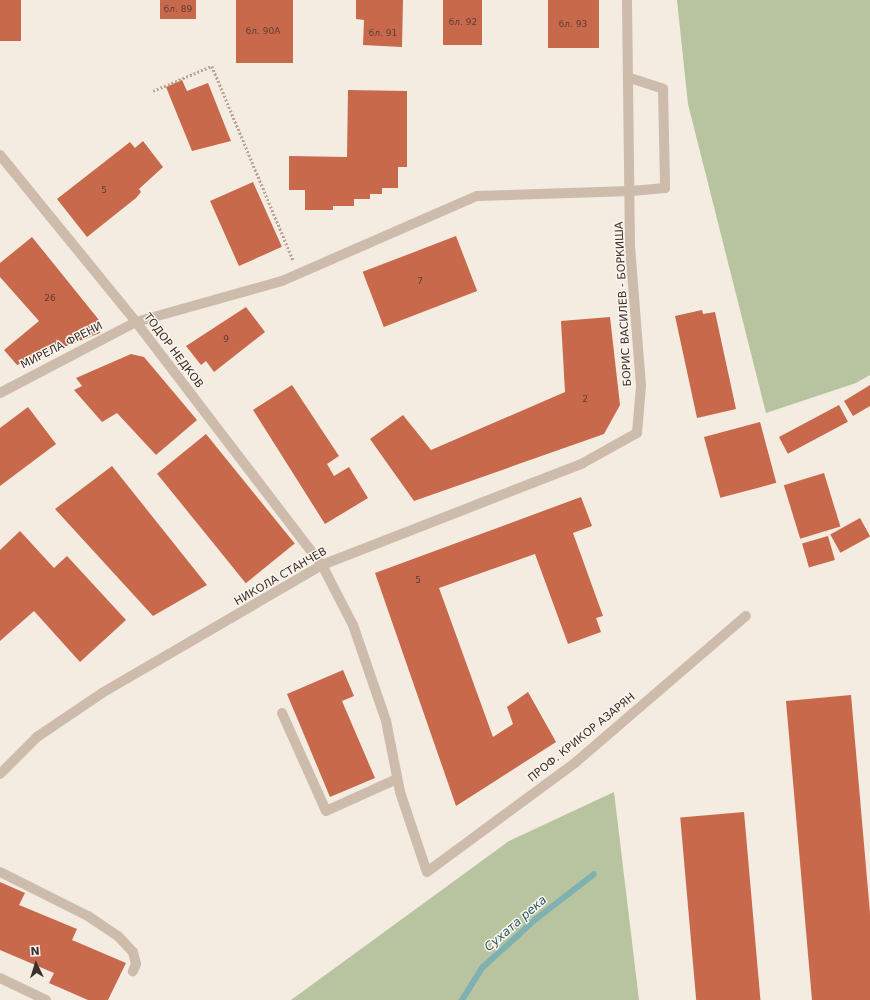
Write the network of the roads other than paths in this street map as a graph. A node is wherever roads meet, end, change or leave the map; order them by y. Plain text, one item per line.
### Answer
1 (627, 0) edge
2 (630, 78) junction
3 (0, 155) edge
4 (631, 191) junction
5 (136, 322) junction
6 (0, 393) edge
7 (636, 433) joint
8 (322, 565) junction
9 (746, 616) dead end
10 (282, 713) dead end
11 (3, 771) edge
12 (397, 779) junction
13 (0, 872) edge
14 (427, 872) joint
15 (132, 971) dead end
16 (0, 978) edge
17 (46, 1000) edge

1 - 2 street, БОРИС ВАСИЛЕВ - БОРКИША
2 - 4 street, БОРИС ВАСИЛЕВ - БОРКИША
2 - 4 street, МИРЕЛА ФРЕНИ
3 - 5 street, ТОДОР НЕДКОВ
4 - 5 street, МИРЕЛА ФРЕНИ
4 - 7 street, БОРИС ВАСИЛЕВ - БОРКИША
5 - 6 street, МИРЕЛА ФРЕНИ
5 - 8 street, ТОДОР НЕДКОВ
7 - 8 street, НИКОЛА СТАНЧЕВ
8 - 11 street, НИКОЛА СТАНЧЕВ
8 - 12 street, ТОДОР НЕДКОВ
9 - 14 street, ПРОФ. КРИКОР АЗАРЯН
10 - 12 street
12 - 14 street, ТОДОР НЕДКОВ
13 - 15 street
16 - 17 street

